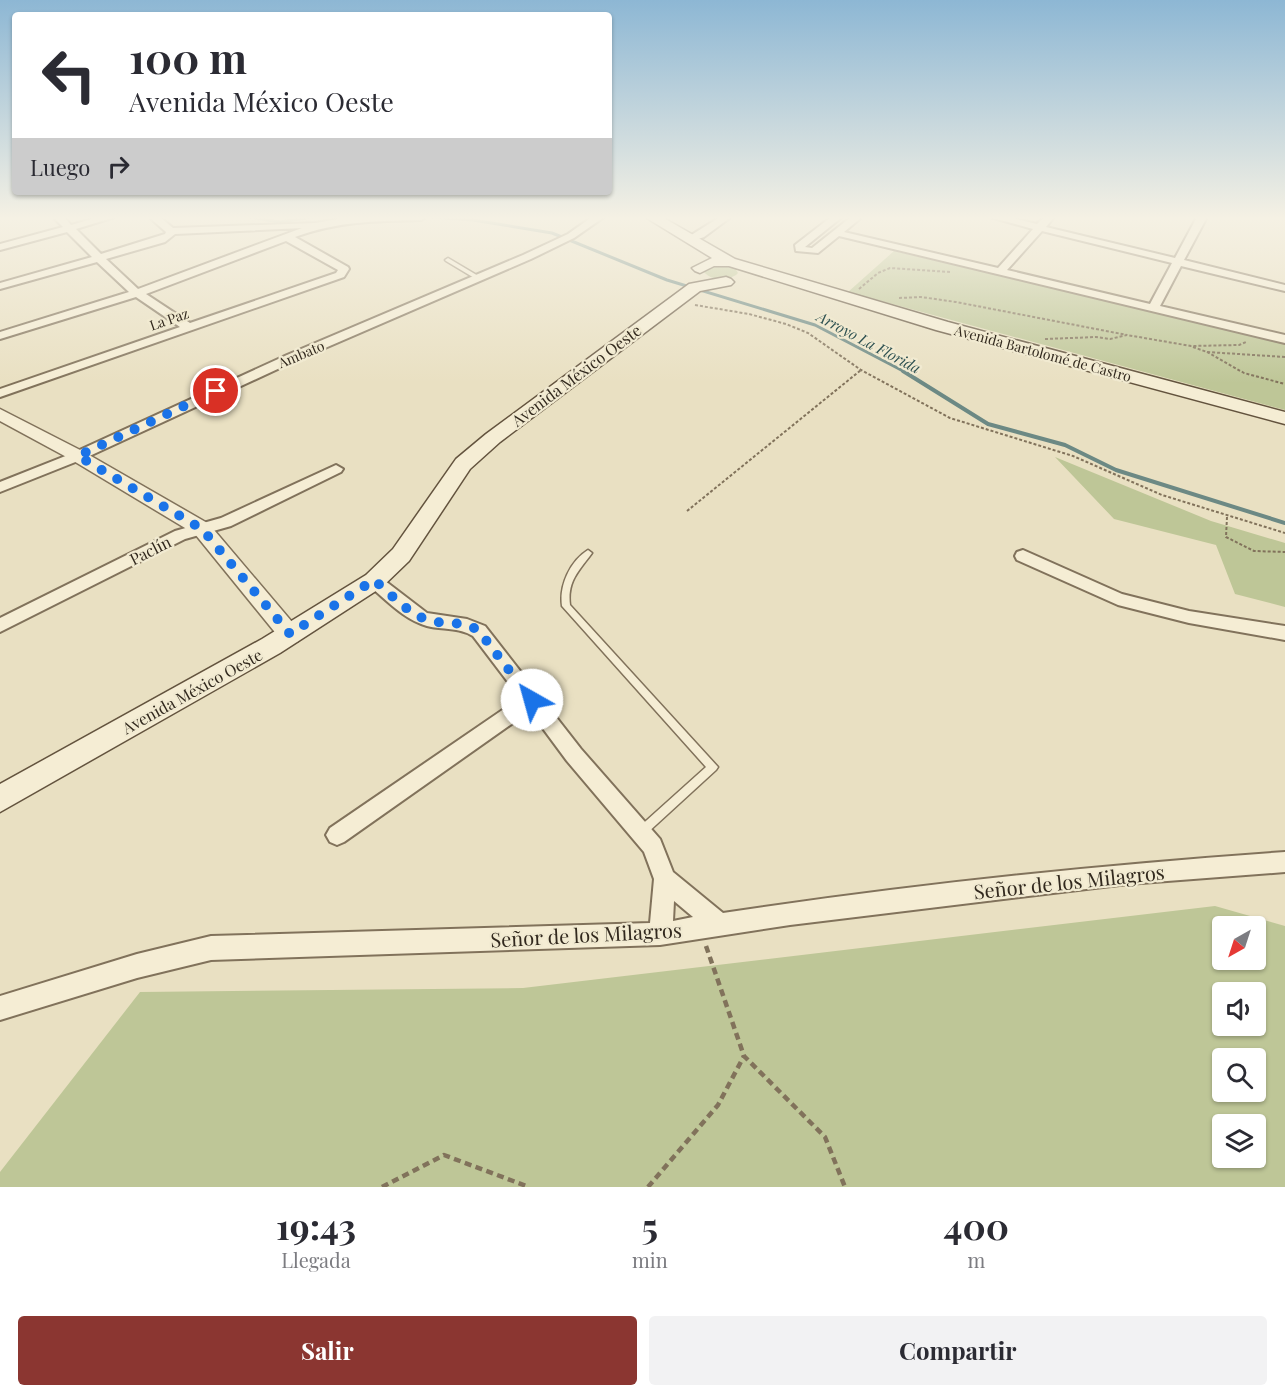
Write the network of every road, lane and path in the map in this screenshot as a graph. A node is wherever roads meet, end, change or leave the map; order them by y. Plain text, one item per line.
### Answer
1 (48, 272) edge
2 (113, 272) edge
3 (192, 272) edge
4 (342, 272) edge
5 (469, 272) edge
6 (491, 272) edge
7 (694, 272) edge
8 (703, 272) edge
9 (742, 272) edge
10 (761, 272) edge
11 (879, 272) edge
12 (1002, 272) edge
13 (1171, 272) edge
14 (1223, 272) edge
15 (478, 278) junction
16 (730, 281) junction
17 (691, 284) junction
18 (802, 285) junction
19 (0, 286) edge
20 (1285, 288) edge
21 (137, 292) junction
22 (890, 297) dead end
23 (849, 299) junction
24 (1153, 308) junction
25 (190, 328) junction
26 (1258, 332) junction
27 (1127, 335) junction
28 (0, 336) edge
29 (1046, 339) dead end
30 (1285, 339) edge
31 (1191, 346) junction
32 (1207, 352) junction
33 (1285, 357) edge
34 (861, 370) junction
35 (1285, 384) edge
36 (0, 393) edge
37 (0, 414) edge
38 (1285, 418) edge
39 (78, 456) junction
40 (336, 469) dead end
41 (0, 487) edge
42 (687, 511) dead end
43 (1227, 516) junction
44 (202, 529) junction
45 (1285, 533) edge
46 (1285, 552) edge
47 (588, 553) dead end
48 (1023, 556) dead end
49 (374, 580) junction
50 (0, 626) edge
51 (1285, 633) edge
52 (290, 634) junction
53 (532, 700) junction
54 (0, 799) edge
55 (641, 833) junction
56 (338, 835) dead end
57 (1285, 862) edge
58 (665, 879) junction
59 (709, 926) junction
60 (660, 934) junction
61 (0, 1008) edge
62 (744, 1056) junction
63 (382, 1187) edge
64 (529, 1187) edge
65 (648, 1187) edge
66 (845, 1187) edge

1 - 19 street
2 - 21 street
3 - 21 street
4 - 25 street, La Paz
5 - 15 lane
6 - 15 street, Ambato
7 - 17 main road
8 - 17 main road
9 - 16 main road
10 - 18 main road, Avenida Bartolomé de Castro
11 - 23 path
12 - 24 street
13 - 24 street
14 - 20 street
15 - 39 street, Ambato
16 - 17 main road, Avenida México Oeste
16 - 18 main road, Avenida Bartolomé de Castro
17 - 34 path
17 - 49 main road, Avenida México Oeste
18 - 23 main road, Avenida Bartolomé de Castro
21 - 25 street
21 - 28 street
22 - 27 path
23 - 38 main road, Avenida Bartolomé de Castro
24 - 26 street
25 - 36 street, La Paz
26 - 30 street
26 - 31 path
27 - 29 path
27 - 31 path
31 - 32 path
32 - 33 path
32 - 35 path
34 - 42 path
34 - 43 path
37 - 39 street
39 - 41 street, Ambato
39 - 44 street
40 - 44 street, Paclín
43 - 45 path
43 - 46 path
44 - 50 street, Paclín
44 - 52 street
47 - 55 lane
48 - 51 street
49 - 52 main road, Avenida México Oeste
49 - 53 street
52 - 54 main road, Avenida México Oeste
53 - 55 street
53 - 56 street
55 - 58 street
57 - 59 street, Señor de los Milagros
58 - 59 street
58 - 60 street
59 - 60 street, Señor de los Milagros
59 - 62 path
60 - 61 street, Señor de los Milagros
62 - 65 path
62 - 66 path
63 - 64 path

